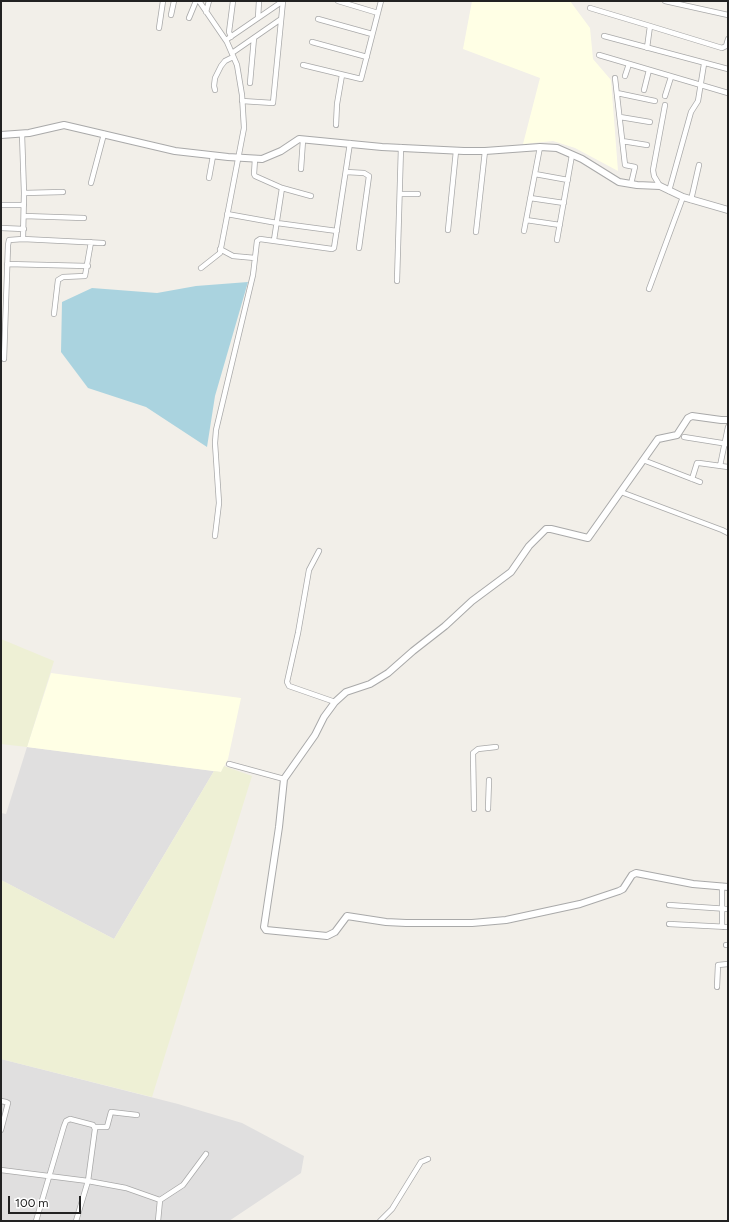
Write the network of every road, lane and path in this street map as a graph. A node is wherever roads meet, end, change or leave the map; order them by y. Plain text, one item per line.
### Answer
1 (163, 1) edge
2 (174, 1) edge
3 (196, 1) edge
4 (199, 1) edge
5 (209, 1) edge
6 (232, 1) edge
7 (259, 1) edge
8 (283, 1) edge
9 (338, 1) edge
10 (381, 1) edge
11 (664, 1) edge
12 (590, 8) dead end
13 (206, 12) junction
14 (378, 13) junction
15 (171, 15) dead end
16 (728, 15) edge
17 (189, 18) dead end
18 (258, 18) junction
19 (281, 19) junction
20 (318, 19) dead end
21 (650, 26) junction
22 (159, 28) dead end
23 (372, 34) junction
24 (231, 36) junction
25 (604, 36) dead end
26 (254, 38) junction
27 (728, 39) edge
28 (226, 40) junction
29 (312, 42) dead end
30 (647, 48) junction
31 (599, 54) dead end
32 (233, 55) junction
33 (367, 57) junction
34 (628, 64) junction
35 (704, 64) junction
36 (303, 65) dead end
37 (649, 70) junction
38 (728, 70) edge
39 (342, 75) junction
40 (625, 76) dead end
41 (671, 77) junction
42 (615, 78) dead end
43 (250, 83) dead end
44 (700, 86) junction
45 (215, 90) dead end
46 (644, 90) dead end
47 (617, 93) junction
48 (728, 93) edge
49 (666, 96) dead end
50 (242, 101) junction
51 (655, 101) dead end
52 (664, 105) dead end
53 (620, 117) junction
54 (650, 122) dead end
55 (336, 126) dead end
56 (22, 134) junction
57 (104, 134) junction
58 (1, 135) edge
59 (303, 140) junction
60 (622, 141) junction
61 (350, 144) junction
62 (647, 145) dead end
63 (401, 147) junction
64 (540, 147) junction
65 (456, 151) junction
66 (485, 151) junction
67 (572, 155) junction
68 (213, 156) junction
69 (239, 157) junction
70 (255, 159) junction
71 (699, 165) dead end
72 (301, 169) dead end
73 (346, 172) junction
74 (535, 174) junction
75 (209, 178) dead end
76 (568, 180) junction
77 (91, 183) dead end
78 (631, 184) junction
79 (660, 186) junction
80 (282, 188) junction
81 (669, 191) junction
82 (63, 192) dead end
83 (24, 193) junction
84 (400, 194) junction
85 (418, 194) dead end
86 (311, 196) dead end
87 (683, 197) junction
88 (530, 198) junction
89 (691, 200) junction
90 (564, 203) junction
91 (1, 205) edge
92 (24, 205) junction
93 (728, 210) edge
94 (227, 214) junction
95 (24, 216) junction
96 (84, 218) dead end
97 (526, 220) junction
98 (277, 223) junction
99 (560, 225) junction
100 (1, 228) edge
101 (24, 229) junction
102 (448, 230) dead end
103 (337, 231) junction
104 (524, 231) dead end
105 (476, 232) dead end
106 (23, 239) junction
107 (274, 240) junction
108 (557, 240) dead end
109 (91, 242) junction
110 (103, 243) dead end
111 (359, 248) dead end
112 (220, 249) junction
113 (255, 258) junction
114 (7, 264) junction
115 (88, 266) junction
116 (201, 268) dead end
117 (397, 281) dead end
118 (649, 289) dead end
119 (54, 314) dead end
120 (4, 359) dead end
121 (728, 420) edge
122 (728, 427) edge
123 (684, 437) dead end
124 (726, 444) edge
125 (642, 460) junction
126 (720, 466) junction
127 (728, 467) edge
128 (692, 479) junction
129 (700, 482) dead end
130 (621, 492) junction
131 (728, 534) edge
132 (215, 536) dead end
133 (319, 551) dead end
134 (335, 702) junction
135 (496, 747) dead end
136 (229, 764) dead end
137 (284, 779) junction
138 (489, 780) dead end
139 (474, 809) dead end
140 (488, 809) dead end
141 (725, 886) edge
142 (669, 905) dead end
143 (722, 909) junction
144 (728, 909) edge
145 (669, 924) dead end
146 (722, 927) junction
147 (728, 927) edge
148 (728, 964) edge
149 (717, 987) dead end
150 (1, 1101) edge
151 (137, 1115) dead end
152 (95, 1127) junction
153 (1, 1130) edge
154 (206, 1154) dead end
155 (428, 1159) dead end
156 (1, 1170) edge
157 (49, 1177) junction
158 (88, 1181) junction
159 (160, 1200) junction
160 (36, 1221) edge
161 (76, 1221) edge
162 (158, 1221) edge
163 (380, 1221) edge

1 - 22 street
2 - 15 street
3 - 17 street
4 - 13 street
5 - 13 street
6 - 24 street
7 - 18 street
8 - 18 street
8 - 19 street
9 - 14 street
10 - 14 street
11 - 16 street
12 - 21 street
13 - 28 street
14 - 23 street
18 - 24 street
19 - 26 street
19 - 50 street
20 - 23 street
21 - 27 street
21 - 30 street
23 - 33 street
24 - 28 street
25 - 30 street
26 - 32 street
26 - 43 street
28 - 32 street
29 - 33 street
30 - 35 street
31 - 34 street
32 - 45 street
32 - 50 street
33 - 39 street
34 - 37 street
34 - 40 street
35 - 38 street
35 - 44 street
36 - 39 street
37 - 41 street
37 - 46 street
39 - 55 street
41 - 44 street
41 - 49 street
42 - 47 street
44 - 48 street
44 - 81 street
47 - 51 street
47 - 53 street
50 - 69 street
52 - 79 street
53 - 54 street
53 - 60 street
56 - 57 street
56 - 58 street
56 - 83 street
57 - 68 street
57 - 77 street
59 - 61 street
59 - 70 street
59 - 72 street
60 - 62 street
60 - 78 street
61 - 63 street
61 - 73 street
63 - 65 street
63 - 84 street
64 - 66 street
64 - 67 street
64 - 74 street
65 - 66 street
65 - 102 street
66 - 105 street
67 - 76 street
67 - 78 street
68 - 69 street
68 - 75 street
69 - 70 street
69 - 94 street
70 - 80 street
71 - 89 street
73 - 103 street
73 - 111 street
74 - 76 street
74 - 88 street
76 - 90 street
78 - 79 street
79 - 81 street
80 - 86 street
80 - 98 street
81 - 87 street
82 - 83 street
83 - 92 street
84 - 85 street
84 - 117 street
87 - 89 street
87 - 118 street
88 - 90 street
88 - 97 street
89 - 93 street
90 - 99 street
91 - 92 street
92 - 95 street
94 - 98 street
94 - 112 street
95 - 96 street
95 - 101 street
97 - 99 street
97 - 104 street
98 - 103 street
98 - 107 street
99 - 108 street
100 - 101 street
101 - 106 street
103 - 107 street
106 - 109 street
106 - 114 street
107 - 113 street
109 - 110 street
109 - 115 street
112 - 113 street
112 - 116 street
113 - 132 street
114 - 115 street
114 - 120 street
115 - 119 street
121 - 125 street
122 - 124 street
123 - 124 street
124 - 126 street
125 - 128 street
125 - 130 street
126 - 127 street
126 - 128 street
128 - 129 street
130 - 131 street
130 - 134 street
133 - 134 street
134 - 137 street
135 - 139 street
136 - 137 street
137 - 141 street
138 - 140 street
141 - 143 street
142 - 143 street
143 - 144 street
143 - 146 street
145 - 146 street
146 - 147 street
148 - 149 street
150 - 153 street
151 - 152 street
152 - 157 street
152 - 158 street
154 - 159 street
155 - 163 street
156 - 157 street
157 - 158 street
157 - 160 street
158 - 159 street
158 - 161 street
159 - 162 street

